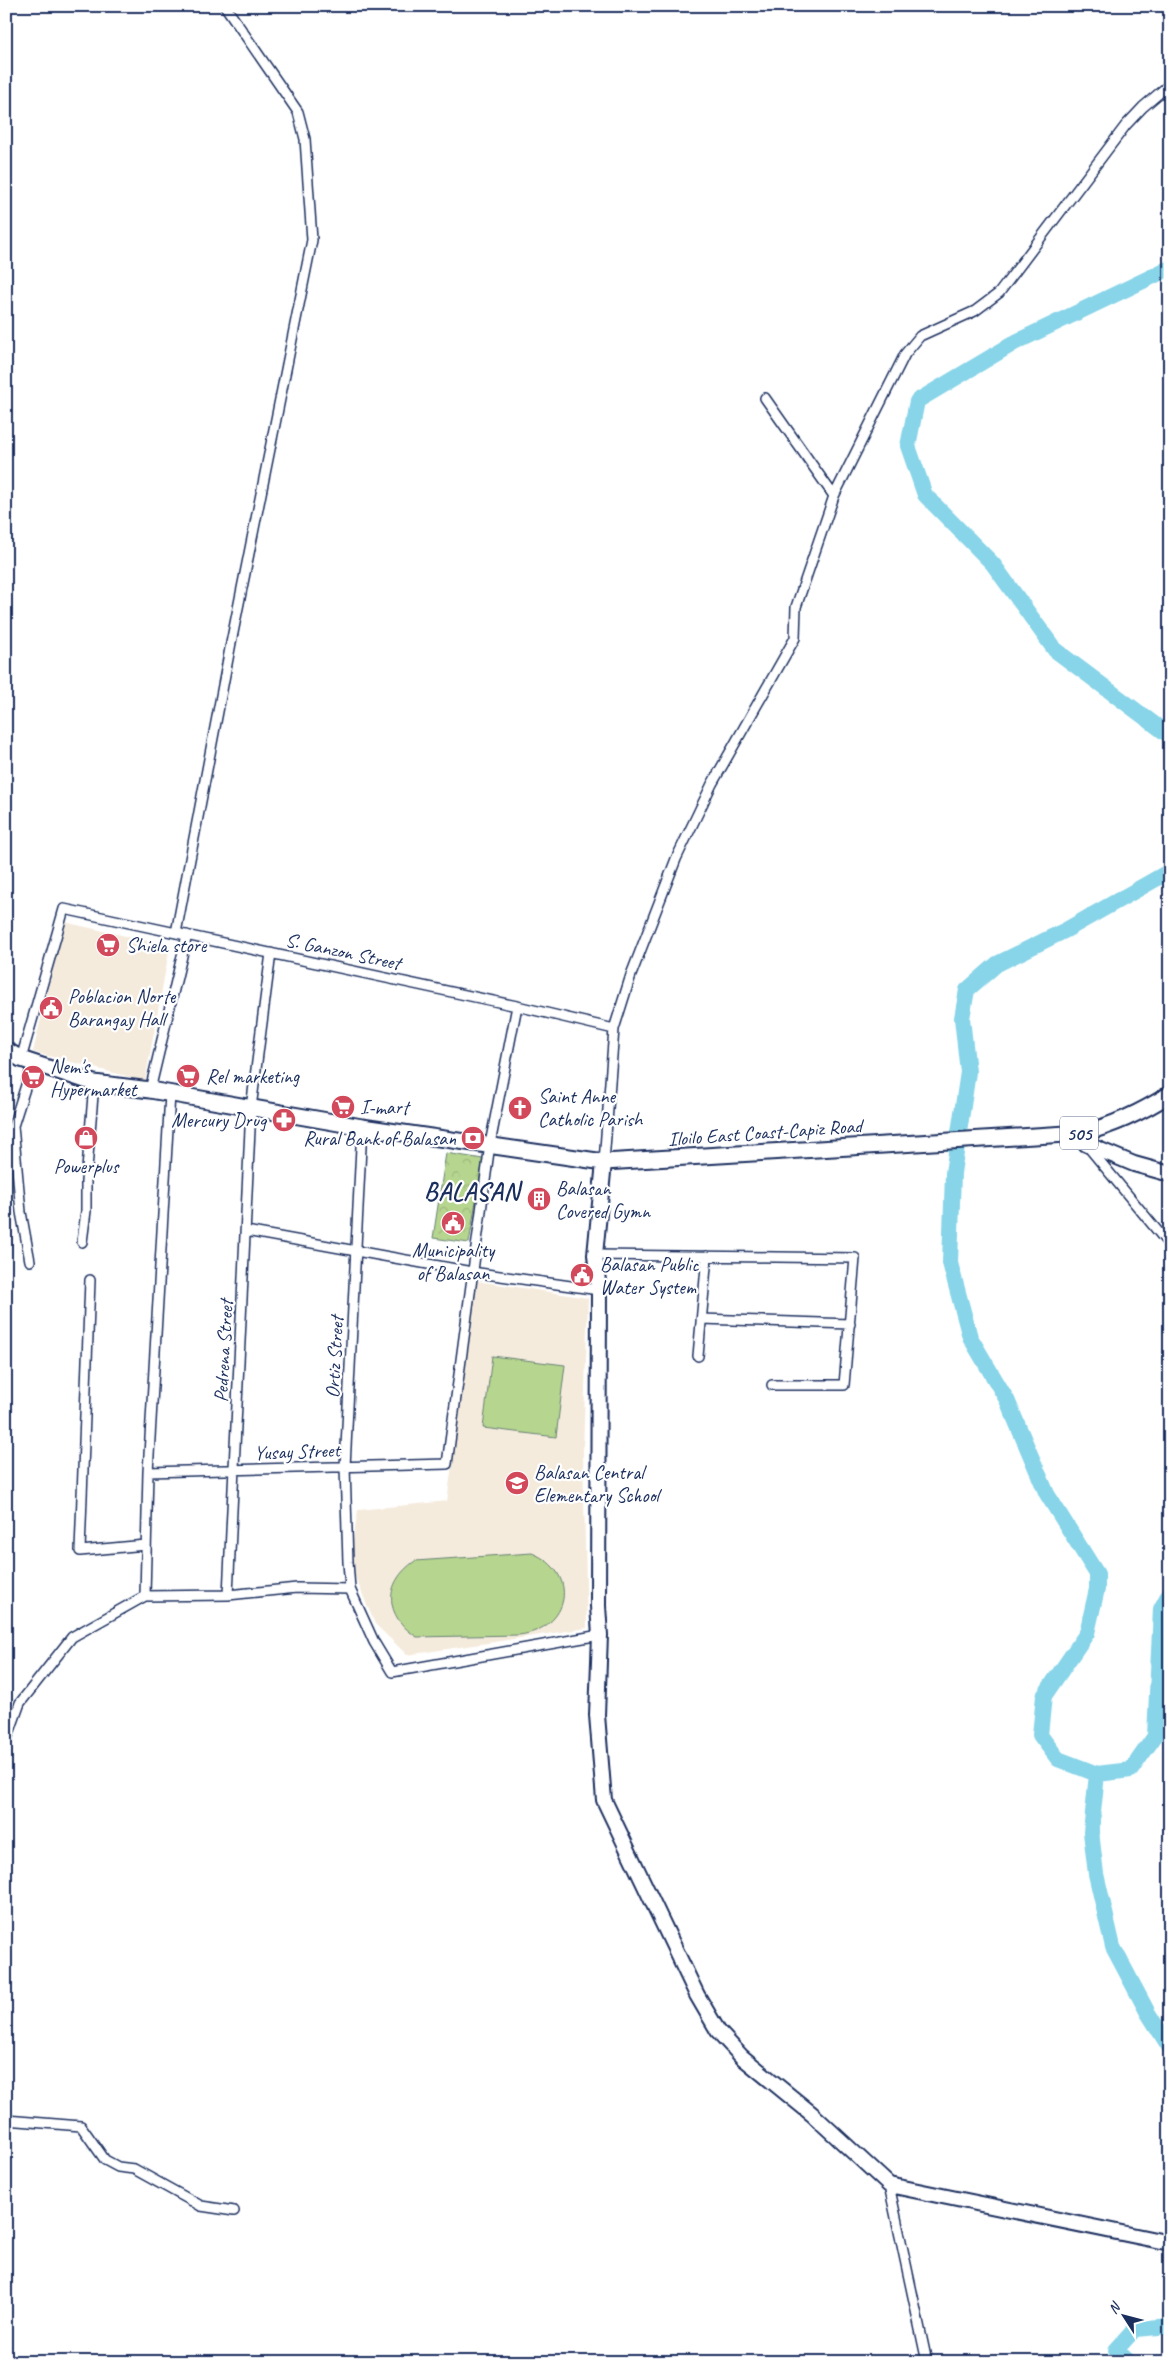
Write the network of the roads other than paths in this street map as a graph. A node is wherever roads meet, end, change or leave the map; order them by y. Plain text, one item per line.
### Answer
1 (225, 6) edge
2 (1170, 84) edge
3 (765, 398) dead end
4 (834, 496) junction
5 (176, 933) junction
6 (186, 935) junction
7 (271, 953) junction
8 (517, 1006) junction
9 (614, 1029) junction
10 (6, 1050) edge
11 (27, 1061) junction
12 (94, 1083) junction
13 (150, 1090) junction
14 (170, 1094) junction
15 (1170, 1094) edge
16 (251, 1108) junction
17 (362, 1127) junction
18 (1084, 1139) junction
19 (490, 1144) junction
20 (604, 1162) junction
21 (1170, 1174) edge
22 (246, 1231) junction
23 (82, 1242) dead end
24 (1170, 1246) edge
25 (357, 1251) junction
26 (595, 1256) junction
27 (708, 1256) junction
28 (30, 1261) dead end
29 (472, 1272) junction
30 (90, 1280) dead end
31 (599, 1290) junction
32 (701, 1319) junction
33 (850, 1324) junction
34 (698, 1356) dead end
35 (772, 1385) dead end
36 (345, 1467) junction
37 (236, 1470) junction
38 (148, 1472) junction
39 (146, 1545) junction
40 (350, 1589) junction
41 (228, 1595) junction
42 (145, 1596) junction
43 (600, 1635) junction
44 (6, 1742) edge
45 (6, 2120) edge
46 (889, 2185) junction
47 (234, 2211) dead end
48 (1168, 2243) edge
49 (927, 2362) edge

1 - 5 street
2 - 4 street
3 - 4 street
4 - 9 street
5 - 6 street, S. Ganzon Street
5 - 11 street, S. Ganzon Street
6 - 7 street, S. Ganzon Street
6 - 13 street
7 - 8 street, S. Ganzon Street
7 - 16 street, Pedrena Street
8 - 9 street, S. Ganzon Street
8 - 19 street
9 - 20 street
10 - 11 main road, Iloilo East Coast-Capiz Road / 505
11 - 12 main road, Iloilo East Coast-Capiz Road / 505
11 - 28 street
12 - 13 main road, Iloilo East Coast-Capiz Road / 505
12 - 23 street
13 - 14 main road, Iloilo East Coast-Capiz Road / 505
14 - 16 main road, Iloilo East Coast-Capiz Road / 505
14 - 38 street
15 - 18 main road, Iloilo East Coast-Capiz Road / 505
16 - 17 main road, Iloilo East Coast-Capiz Road / 505
16 - 22 street, Pedrena Street
17 - 19 main road, Iloilo East Coast-Capiz Road / 505
17 - 25 street, Ortiz Street
18 - 20 main road, Iloilo East Coast-Capiz Road / 505
18 - 21 street
18 - 24 street
19 - 20 main road, Iloilo East Coast-Capiz Road / 505
19 - 29 street
20 - 26 street
22 - 25 street
22 - 37 street, Pedrena Street
25 - 29 street
25 - 36 street, Ortiz Street
26 - 27 street
26 - 31 street
27 - 32 street
27 - 33 street
29 - 31 street
29 - 36 street, Yusay Street
30 - 39 street
31 - 43 street
32 - 33 street
32 - 34 street
33 - 35 street
36 - 37 street, Yusay Street
36 - 40 street, Ortiz Street
37 - 38 street, Yusay Street
37 - 41 street, Pedrena Street
38 - 39 street
39 - 42 street
40 - 41 street
40 - 43 street
41 - 42 street
42 - 44 street
43 - 46 street
45 - 47 street
46 - 48 street
46 - 49 street

